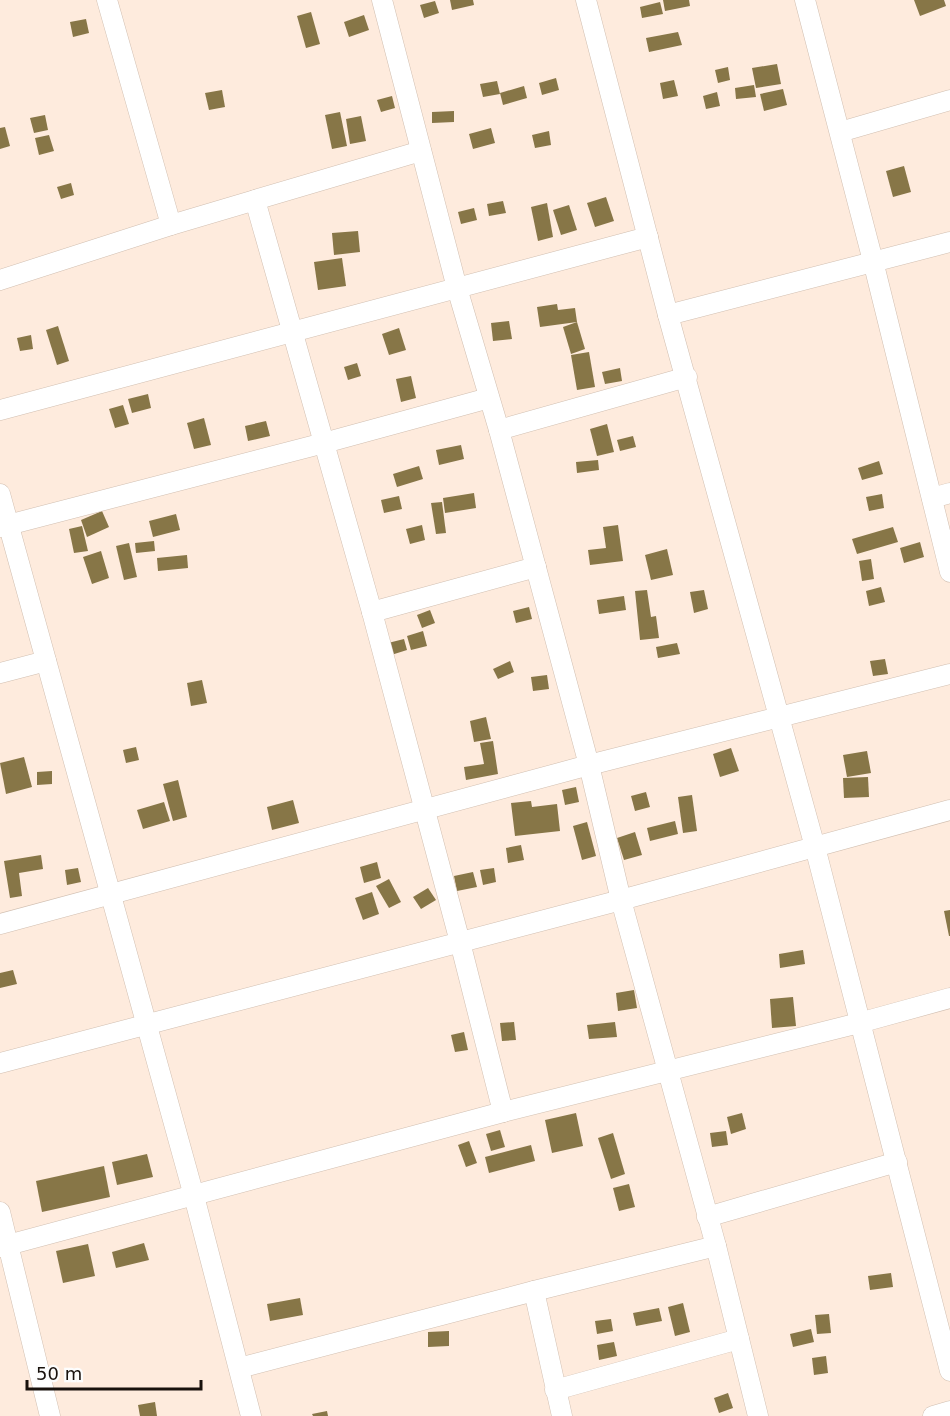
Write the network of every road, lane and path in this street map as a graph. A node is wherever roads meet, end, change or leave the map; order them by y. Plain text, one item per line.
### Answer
1 (106, 0) edge
2 (382, 0) edge
3 (586, 0) edge
4 (805, 0) edge
5 (950, 100) edge
6 (840, 132) junction
7 (421, 151) junction
8 (255, 200) junction
9 (171, 225) junction
10 (648, 237) junction
11 (950, 242) edge
12 (873, 261) junction
13 (0, 280) edge
14 (457, 288) junction
15 (668, 315) junction
16 (291, 332) junction
17 (687, 377) junction
18 (489, 398) junction
19 (0, 410) edge
20 (499, 430) junction
21 (324, 443) junction
22 (0, 494) edge
23 (941, 495) edge
24 (4, 526) edge
25 (536, 567) junction
26 (950, 572) edge
27 (372, 612) junction
28 (46, 661) junction
29 (0, 673) edge
30 (950, 674) edge
31 (779, 716) junction
32 (588, 765) junction
33 (424, 810) junction
34 (950, 810) edge
35 (815, 847) junction
36 (110, 894) junction
37 (621, 900) junction
38 (0, 924) edge
39 (460, 942) junction
40 (950, 998) edge
41 (859, 1023) junction
42 (146, 1025) junction
43 (0, 1063) edge
44 (667, 1071) junction
45 (503, 1112) junction
46 (897, 1162) junction
47 (194, 1196) junction
48 (0, 1212) edge
49 (707, 1217) junction
50 (4, 1246) edge
51 (716, 1246) junction
52 (534, 1291) junction
53 (739, 1339) junction
54 (239, 1368) junction
55 (950, 1371) edge
56 (555, 1390) junction
57 (950, 1411) edge
58 (50, 1416) edge
59 (251, 1416) edge
60 (562, 1416) edge
61 (758, 1416) edge
62 (933, 1416) edge

1 - 9 street
2 - 7 street
3 - 10 street
4 - 6 street
5 - 6 street
6 - 12 street
7 - 8 street
7 - 14 street
8 - 9 street
8 - 16 street
9 - 13 street
10 - 14 street
10 - 15 street
11 - 12 street
12 - 15 street
12 - 23 street
14 - 16 street
14 - 18 street
15 - 17 street
16 - 19 street
16 - 21 street
17 - 20 street
17 - 31 street
18 - 20 street
18 - 21 street
20 - 25 street
21 - 24 street
21 - 27 street
22 - 24 street
23 - 26 street
24 - 28 street
25 - 27 street
25 - 32 street
27 - 33 street
28 - 29 street
28 - 36 street
30 - 31 street
31 - 32 street
31 - 35 street
32 - 33 street
32 - 37 street
33 - 36 street
33 - 39 street
34 - 35 street
35 - 37 street
35 - 41 street
36 - 38 street
36 - 42 street
37 - 39 street
37 - 44 street
39 - 42 street
39 - 45 street
40 - 41 street
41 - 44 street
41 - 46 street
42 - 43 street
42 - 47 street
44 - 45 street
44 - 49 street
45 - 47 street
46 - 49 street
46 - 55 street
47 - 50 street
47 - 54 street
48 - 50 street
49 - 51 street
50 - 58 street
51 - 52 street
51 - 53 street
52 - 54 street
52 - 56 street
53 - 56 street
53 - 61 street
54 - 59 street
56 - 60 street
57 - 62 street

